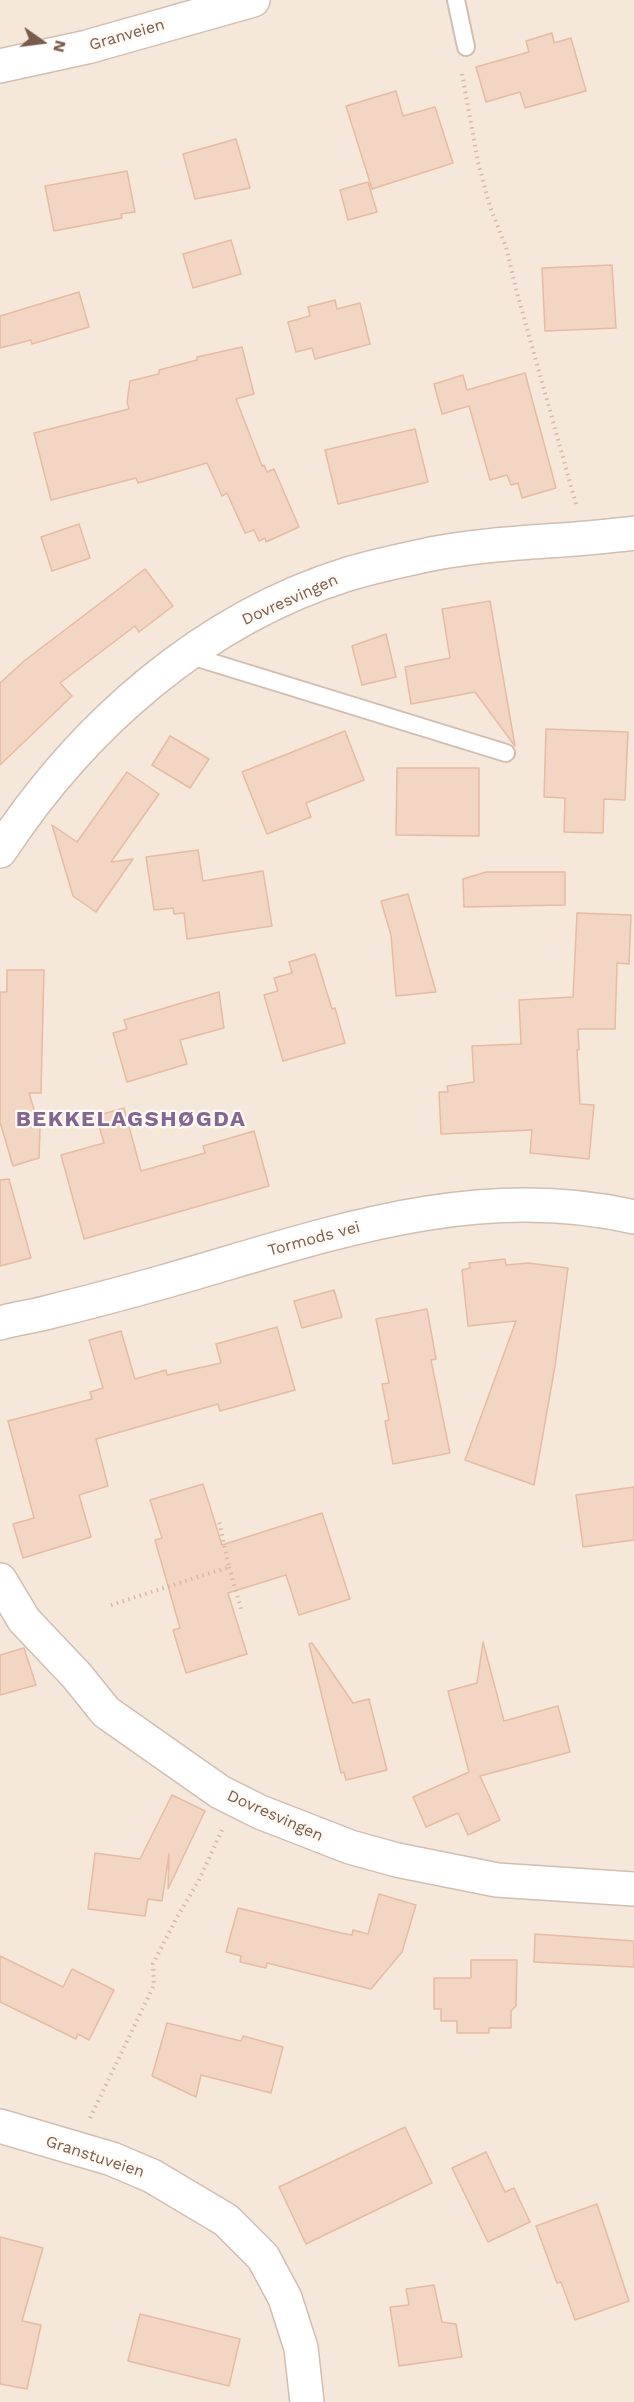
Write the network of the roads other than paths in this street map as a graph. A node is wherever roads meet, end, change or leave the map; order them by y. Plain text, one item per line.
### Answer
1 (253, 0) edge
2 (456, 0) edge
3 (466, 47) road end
4 (0, 66) edge
5 (634, 533) edge
6 (187, 654) junction
7 (506, 753) dead end
8 (0, 851) edge
9 (634, 1218) edge
10 (0, 1323) edge
11 (0, 1580) edge
12 (634, 1889) edge
13 (0, 2126) edge
14 (307, 2402) edge

1 - 4 street, Granveien
2 - 3 lane
5 - 6 street, Dovresvingen
6 - 7 lane
6 - 8 street, Dovresvingen
9 - 10 street, Tormods vei
11 - 12 street, Dovresvingen
13 - 14 street, Granstuveien

